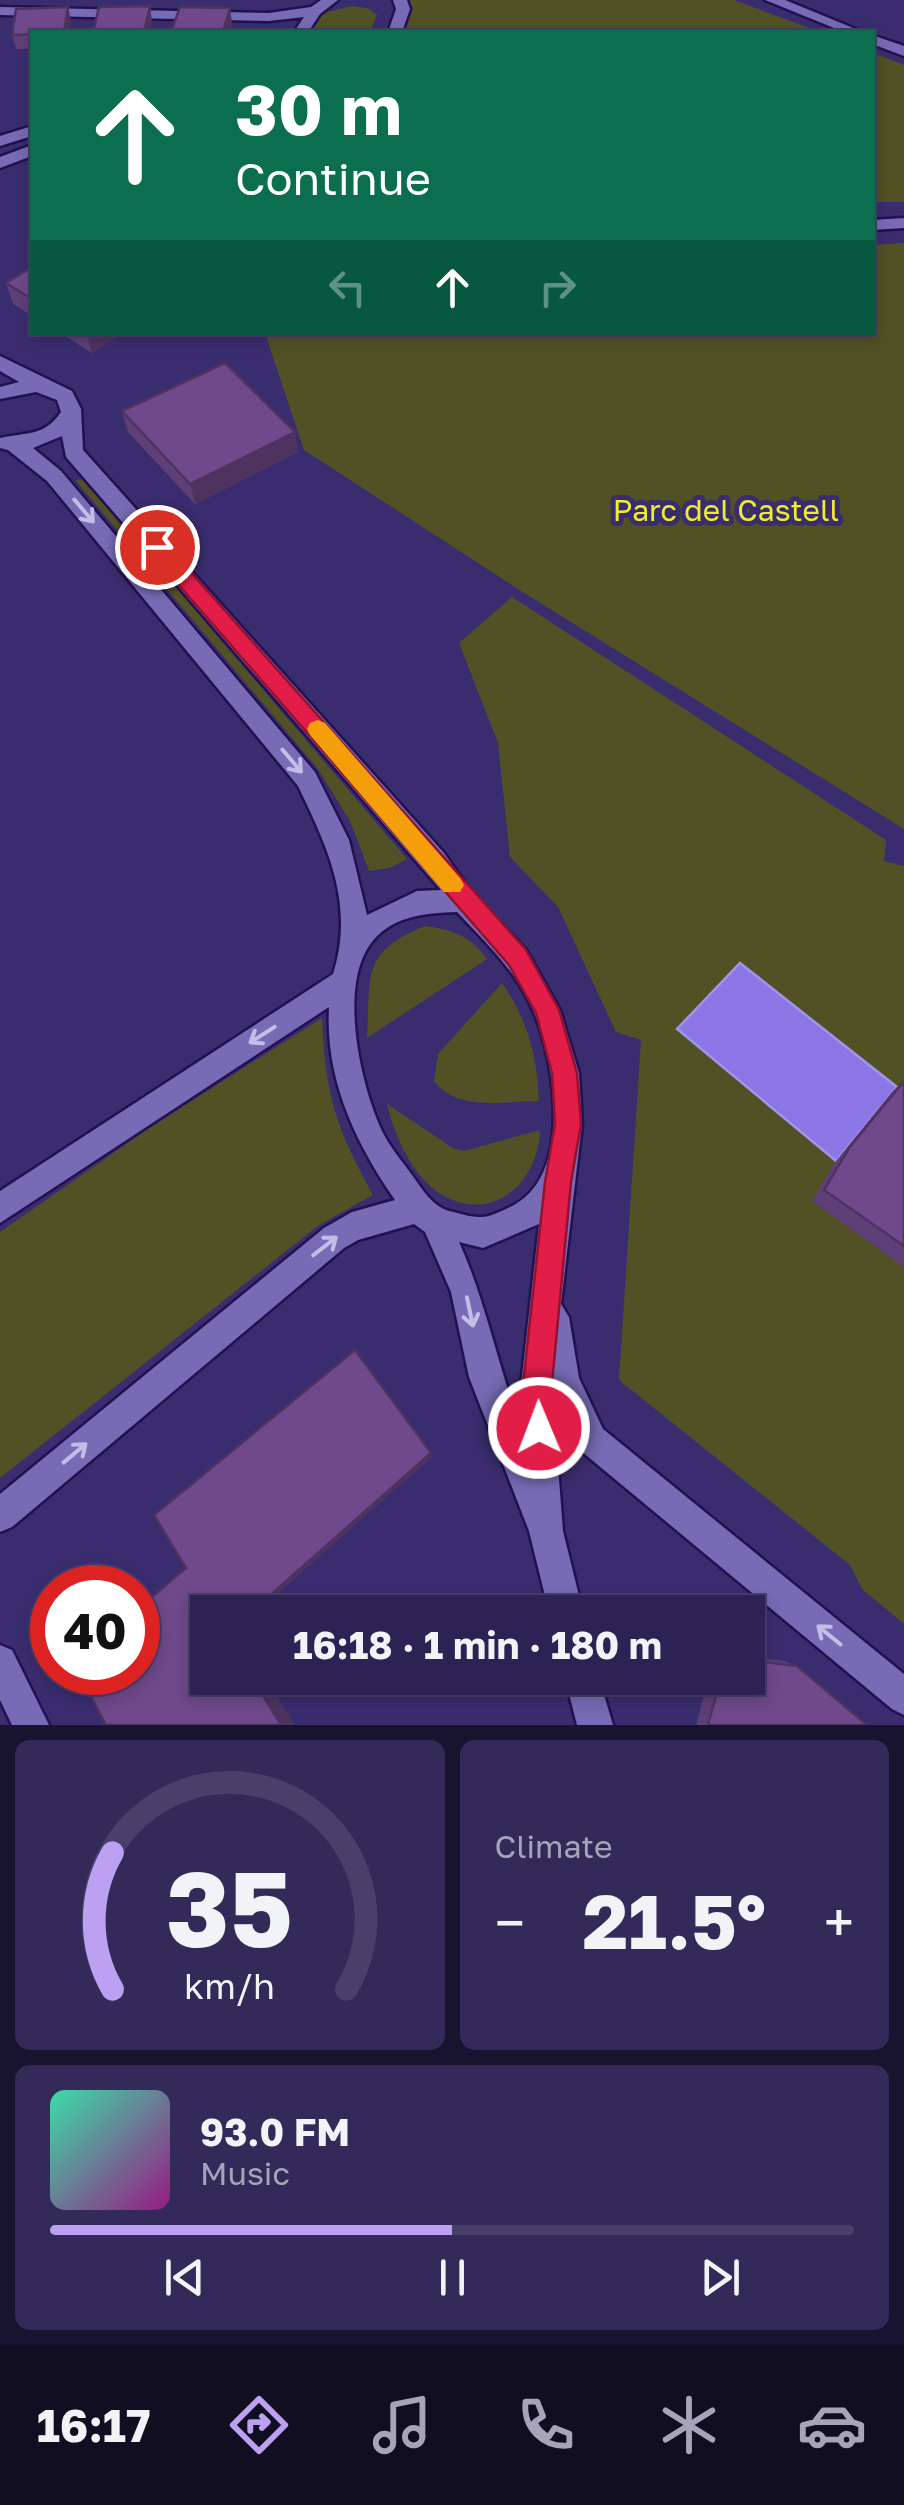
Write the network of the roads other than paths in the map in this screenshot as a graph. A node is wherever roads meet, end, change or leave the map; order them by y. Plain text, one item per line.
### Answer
1 (331, 0) edge
2 (398, 0) edge
3 (772, 0) edge
4 (418, 1) edge
5 (0, 12) edge
6 (315, 12) junction
7 (269, 17) junction
8 (294, 30) edge
9 (300, 30) edge
10 (396, 30) edge
11 (851, 30) edge
12 (875, 40) edge
13 (904, 51) edge
14 (30, 132) edge
15 (0, 141) edge
16 (30, 151) edge
17 (0, 163) edge
18 (904, 223) edge
19 (875, 224) edge
20 (0, 362) edge
21 (37, 385) junction
22 (0, 393) edge
23 (70, 414) junction
24 (7, 442) edge
25 (464, 901) junction
26 (356, 940) junction
27 (344, 982) junction
28 (558, 1182) junction
29 (0, 1208) edge
30 (426, 1215) junction
31 (549, 1282) junction
32 (0, 1515) edge
33 (546, 1531) junction
34 (562, 1595) edge
35 (0, 1662) edge
36 (587, 1695) edge
37 (904, 1697) edge
38 (31, 1725) edge
39 (595, 1725) edge

1 - 6 street
2 - 4 street
2 - 10 street
3 - 11 street
5 - 7 street
6 - 7 street
6 - 9 street
7 - 8 street
12 - 13 street
14 - 15 street
16 - 17 street
18 - 19 street
20 - 21 street
21 - 22 street
21 - 23 street
23 - 24 street
23 - 25 street
24 -> 26 street
25 - 26 street
25 - 28 street
26 - 27 street
27 -> 29 street
27 - 30 street
28 - 30 street
28 - 31 street
32 -> 30 street
30 -> 33 street
31 - 33 street
37 -> 31 street
33 - 34 street
35 - 38 street
36 - 39 street

